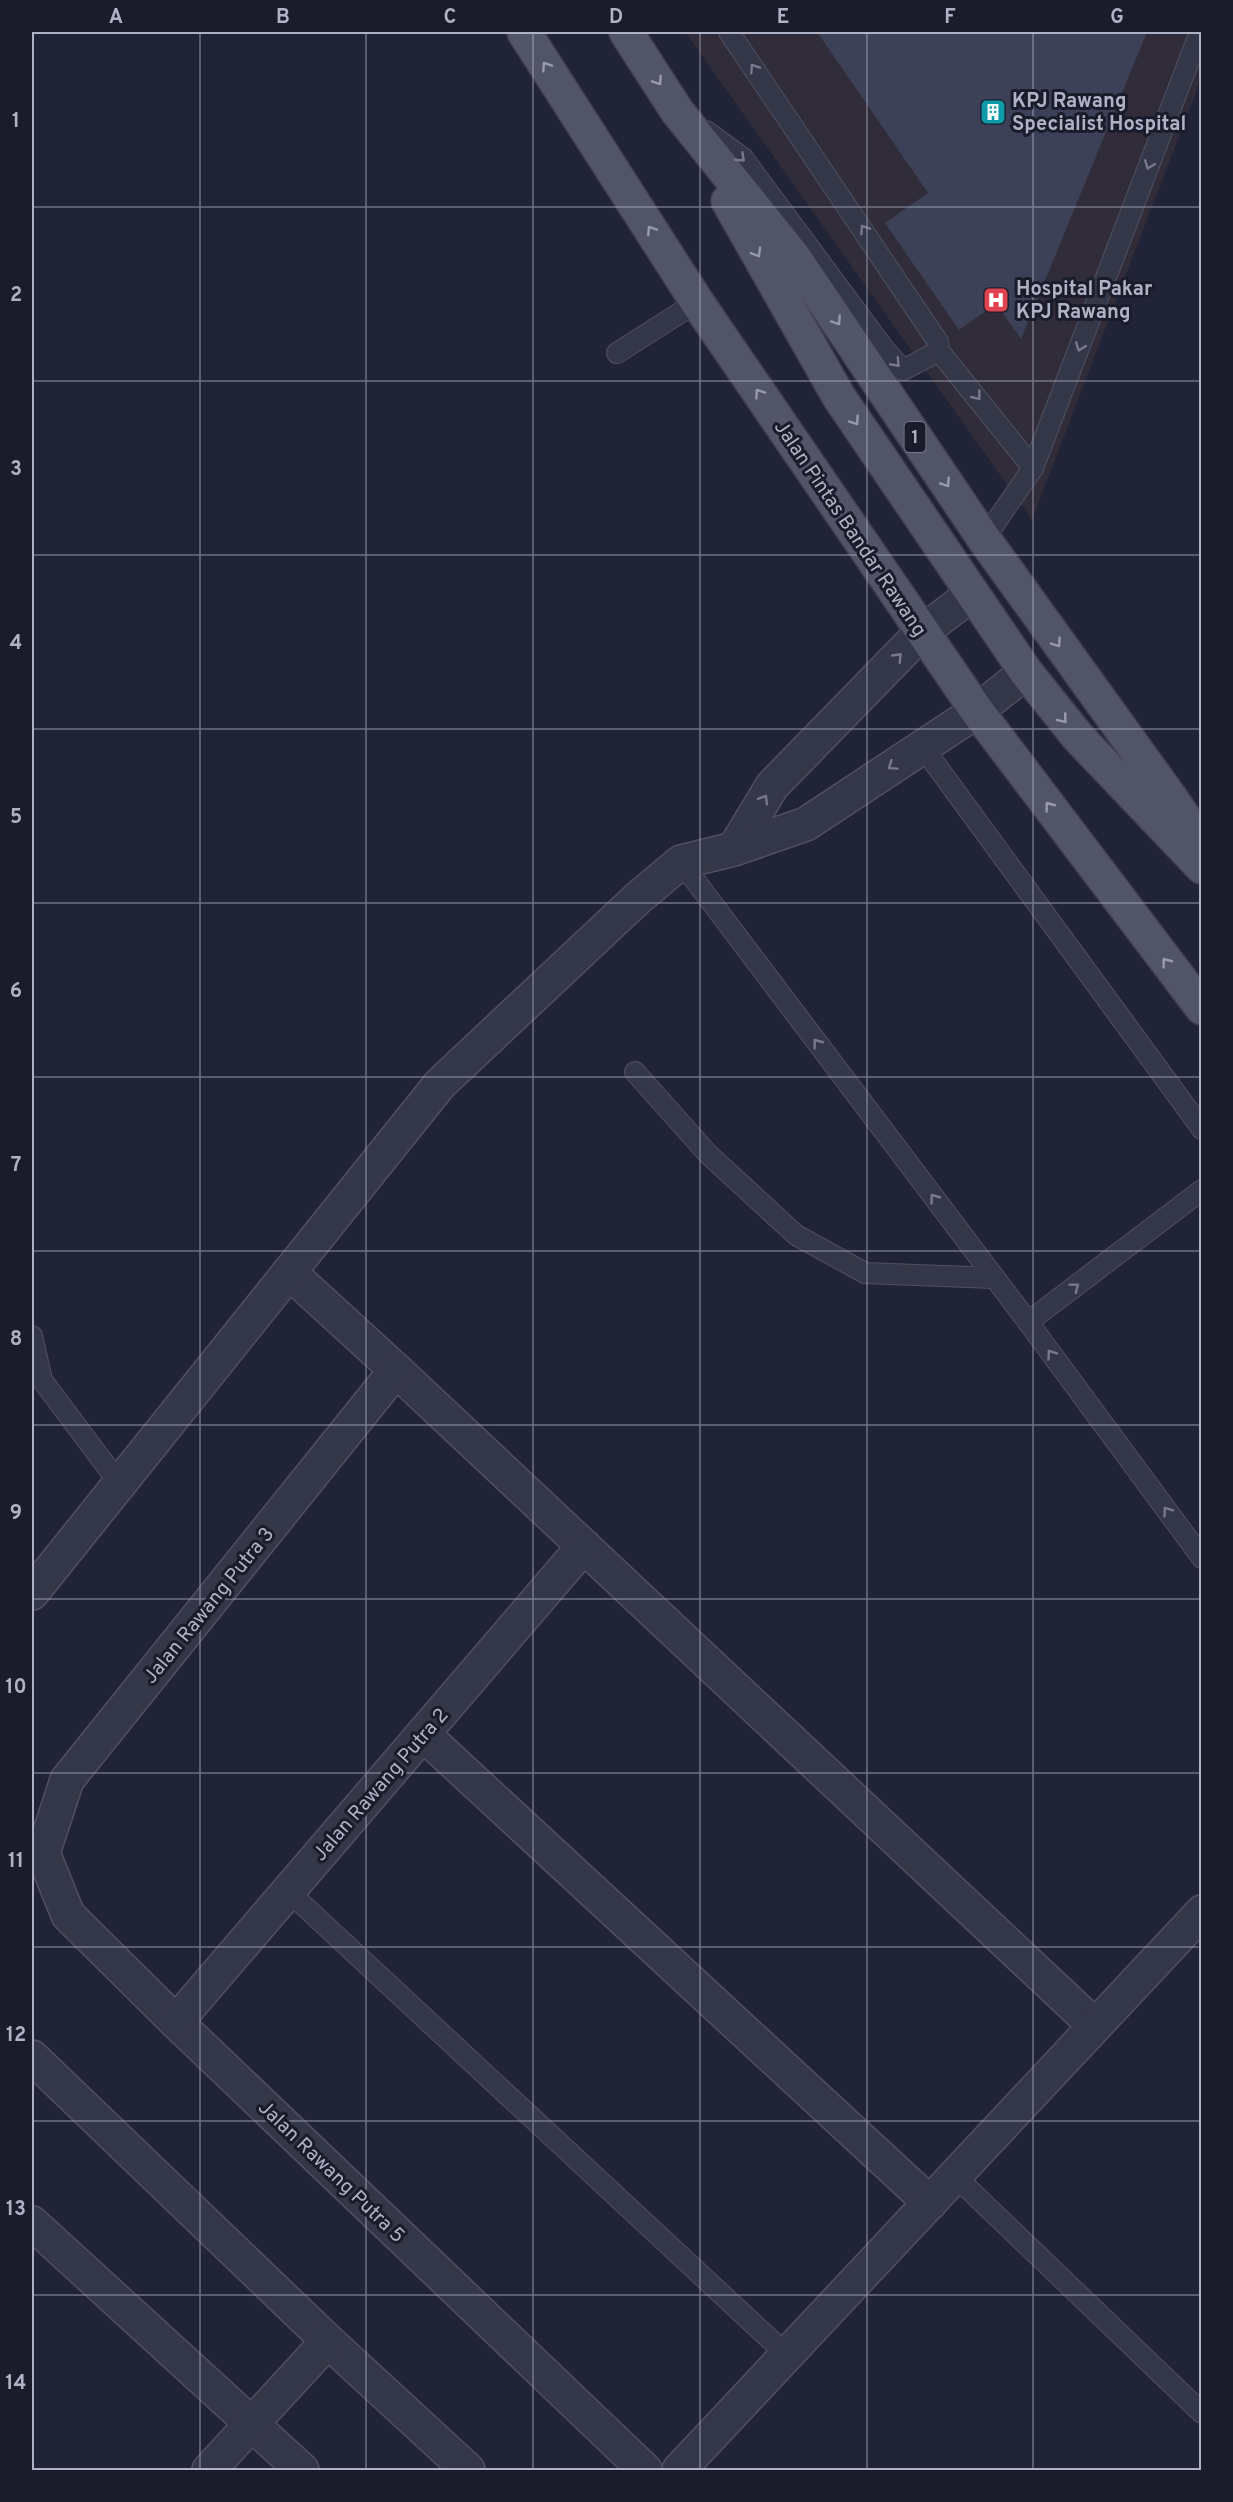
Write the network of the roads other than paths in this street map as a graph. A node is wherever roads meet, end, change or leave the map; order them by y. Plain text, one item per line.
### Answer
1 (524, 32) edge
2 (626, 32) edge
3 (729, 32) edge
4 (1200, 32) edge
5 (677, 111) junction
6 (697, 302) junction
7 (939, 351) junction
8 (617, 353) dead end
9 (1033, 468) junction
10 (984, 538) junction
11 (971, 595) junction
12 (922, 632) junction
13 (1026, 672) junction
14 (976, 711) junction
15 (922, 746) junction
16 (1202, 844) edge
17 (734, 849) junction
18 (681, 862) junction
19 (1202, 867) edge
20 (1202, 1008) edge
21 (636, 1072) dead end
22 (1202, 1129) edge
23 (1202, 1190) edge
24 (289, 1272) junction
25 (994, 1278) junction
26 (1028, 1322) junction
27 (32, 1336) edge
28 (396, 1370) junction
29 (119, 1483) junction
30 (584, 1546) junction
31 (1202, 1558) edge
32 (32, 1593) edge
33 (423, 1734) junction
34 (43, 1853) joint
35 (288, 1891) junction
36 (1202, 1912) edge
37 (176, 2022) junction
38 (1095, 2026) junction
39 (32, 2056) edge
40 (955, 2176) junction
41 (930, 2203) junction
42 (32, 2223) edge
43 (328, 2341) junction
44 (787, 2355) junction
45 (1202, 2413) edge
46 (251, 2426) junction
47 (210, 2470) edge
48 (302, 2470) edge
49 (468, 2470) edge
50 (645, 2470) edge
51 (679, 2470) edge

6 -> 1 main road, Jalan Pintas Bandar Rawang
2 -> 5 main road, 1
7 -> 3 lane
4 -> 9 lane
5 -> 7 lane
5 -> 10 main road, 1
5 -> 11 main road
6 - 8 lane
12 -> 6 main road, Jalan Pintas Bandar Rawang
7 -> 9 lane
9 - 10 lane
10 -> 16 main road, 1
11 - 12 street
11 - 13 main road
12 - 14 main road, Jalan Pintas Bandar Rawang
17 -> 12 street
13 - 14 street
13 -> 19 main road
14 - 15 street
20 -> 14 main road, Jalan Pintas Bandar Rawang
15 -> 17 street
15 - 22 lane
17 - 18 street
18 - 24 street
25 -> 18 lane
21 - 25 lane
26 -> 23 lane
24 - 28 street
24 - 29 street
25 - 26 lane
31 -> 26 lane
27 - 29 lane
28 - 30 street
28 - 34 street, Jalan Rawang Putra 3
29 - 32 street
30 - 33 street, Jalan Rawang Putra 2
30 - 38 street
33 - 35 street, Jalan Rawang Putra 2
33 - 41 street
34 - 37 street, Jalan Rawang Putra 5
35 - 37 street, Jalan Rawang Putra 2
35 - 44 lane
36 - 38 street
37 - 50 street, Jalan Rawang Putra 5
38 - 40 street
39 - 43 street
40 - 41 street
40 - 45 lane
41 - 44 street
42 - 46 street
43 - 46 street
43 - 49 street
44 - 51 street
46 - 47 street
46 - 48 street

